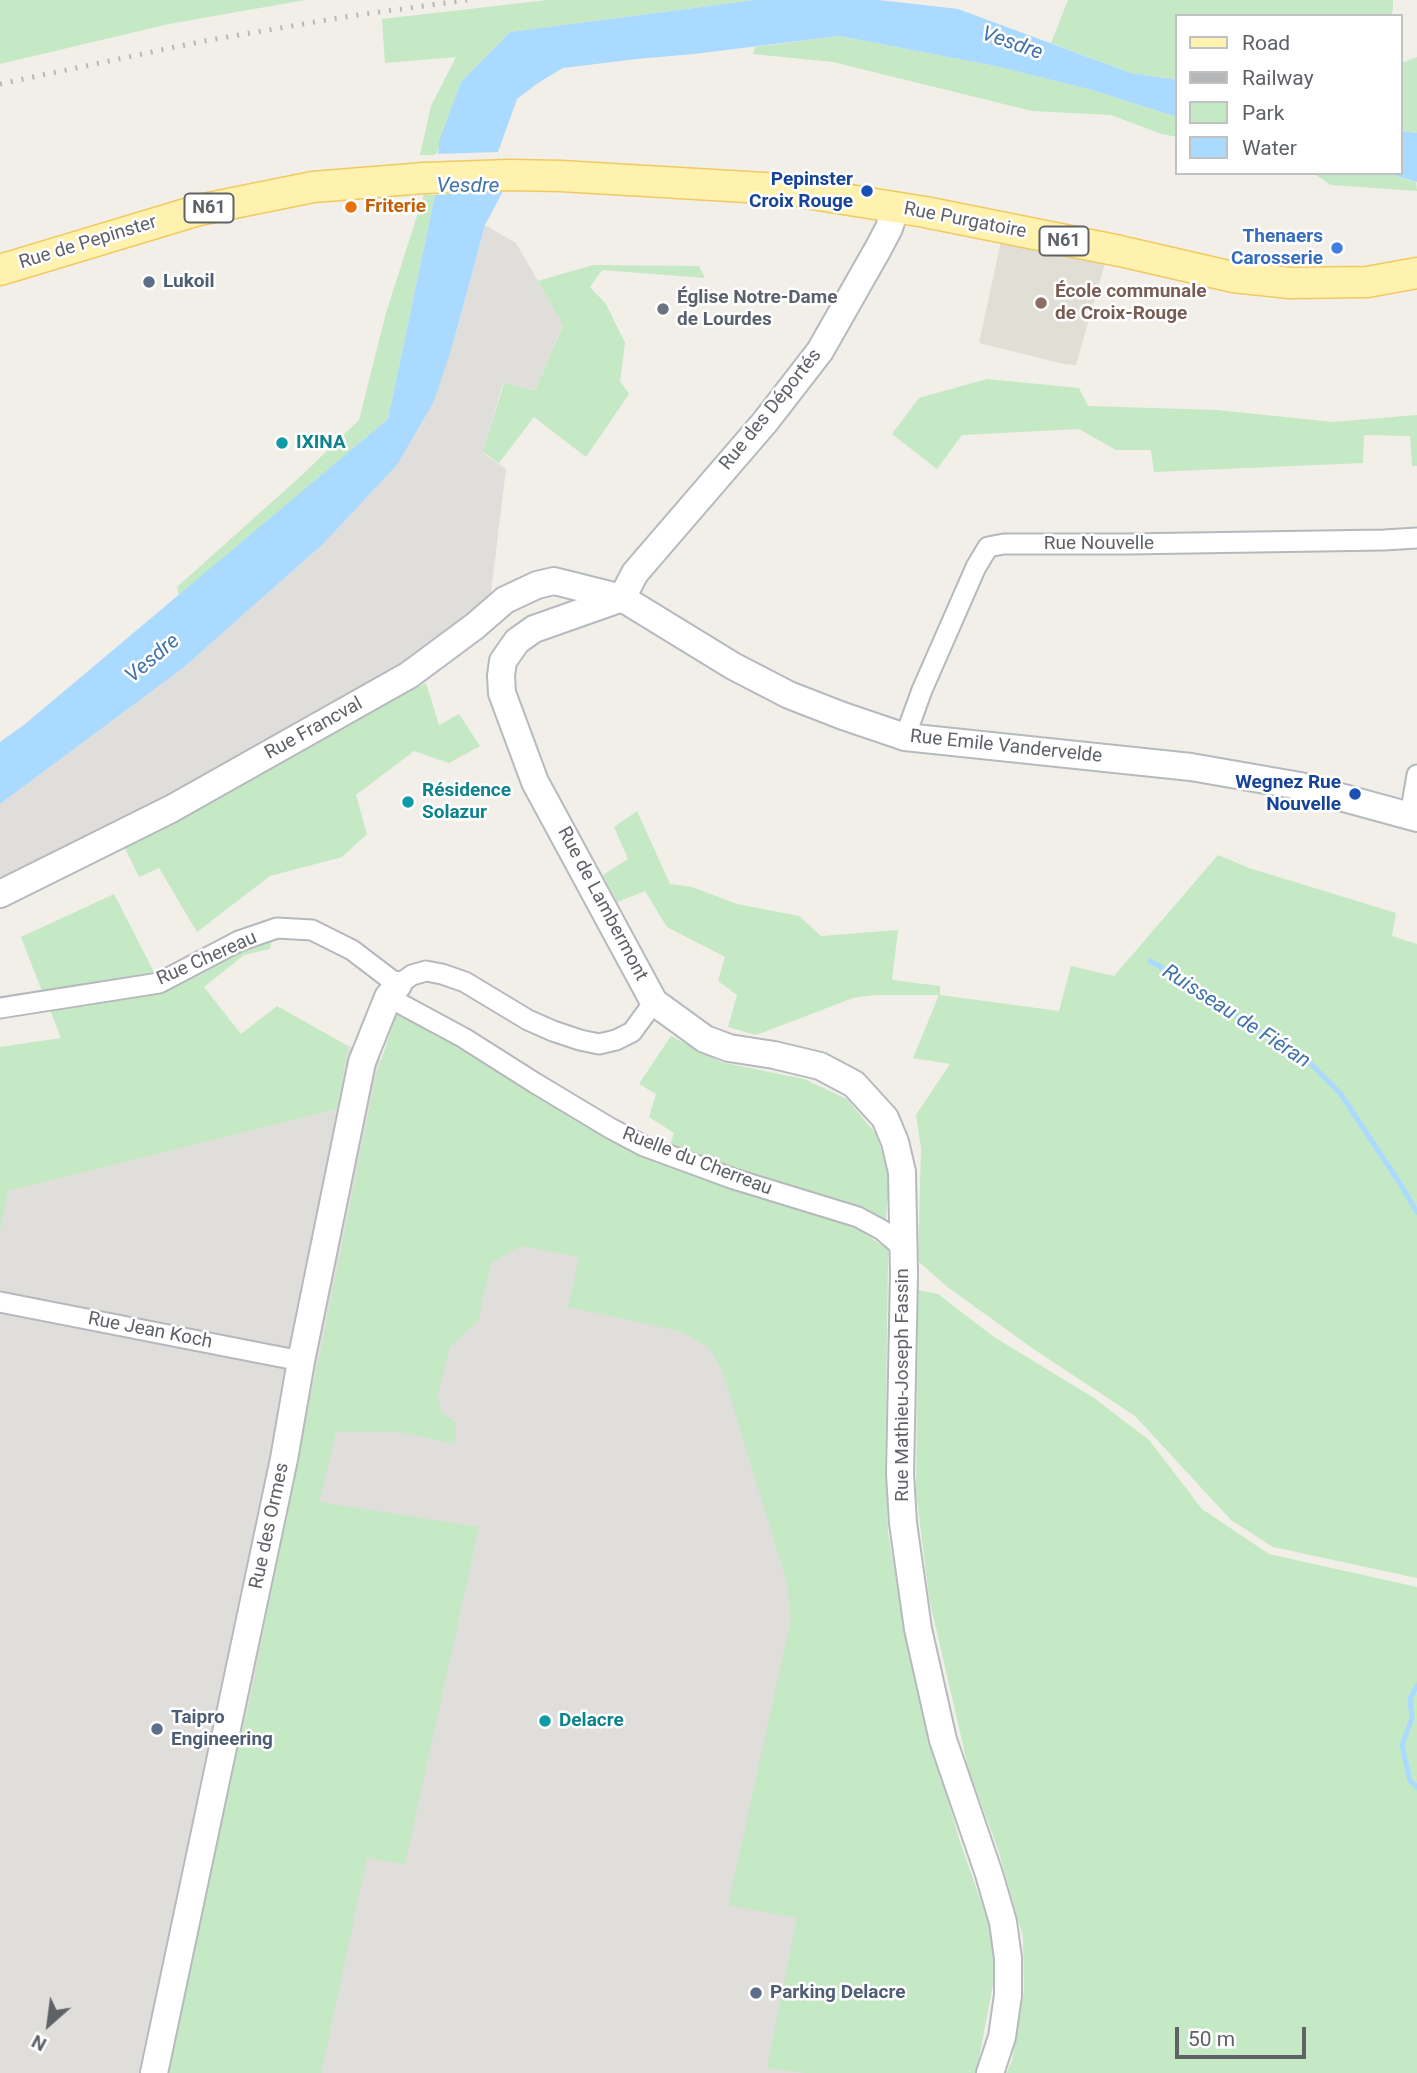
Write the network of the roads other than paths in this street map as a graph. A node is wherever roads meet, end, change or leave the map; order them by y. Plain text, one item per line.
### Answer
1 (424, 178) joint
2 (896, 207) junction
3 (0, 270) edge
4 (1417, 273) edge
5 (1417, 538) edge
6 (622, 598) junction
7 (905, 737) junction
8 (1417, 775) edge
9 (1414, 817) edge
10 (0, 894) edge
11 (393, 991) junction
12 (654, 1002) junction
13 (0, 1008) edge
14 (903, 1248) junction
15 (0, 1302) edge
16 (301, 1361) junction
17 (154, 2073) edge
18 (990, 2073) edge

1 - 2 main road, Rue Purgatoire / N61
1 - 3 main road, Rue de Pepinster / N61
2 - 4 main road, Rue Purgatoire / N61
2 - 6 street, Rue des Déportés
5 - 7 street, Rue Nouvelle
6 - 7 street, Rue Emile Vandervelde
6 - 10 street, Rue Francval
6 - 12 street, Rue de Lambermont
7 - 9 street, Rue Emile Vandervelde
8 - 9 street
11 - 12 street, Rue de Lambermont
11 - 13 street, Rue Chereau
11 - 14 street, Ruelle du Cherreau
11 - 16 street, Rue des Ormes
12 - 14 street, Rue Mathieu-Joseph Fassin
14 - 18 street, Rue Mathieu-Joseph Fassin
15 - 16 street, Rue Jean Koch
16 - 17 street, Rue des Ormes

